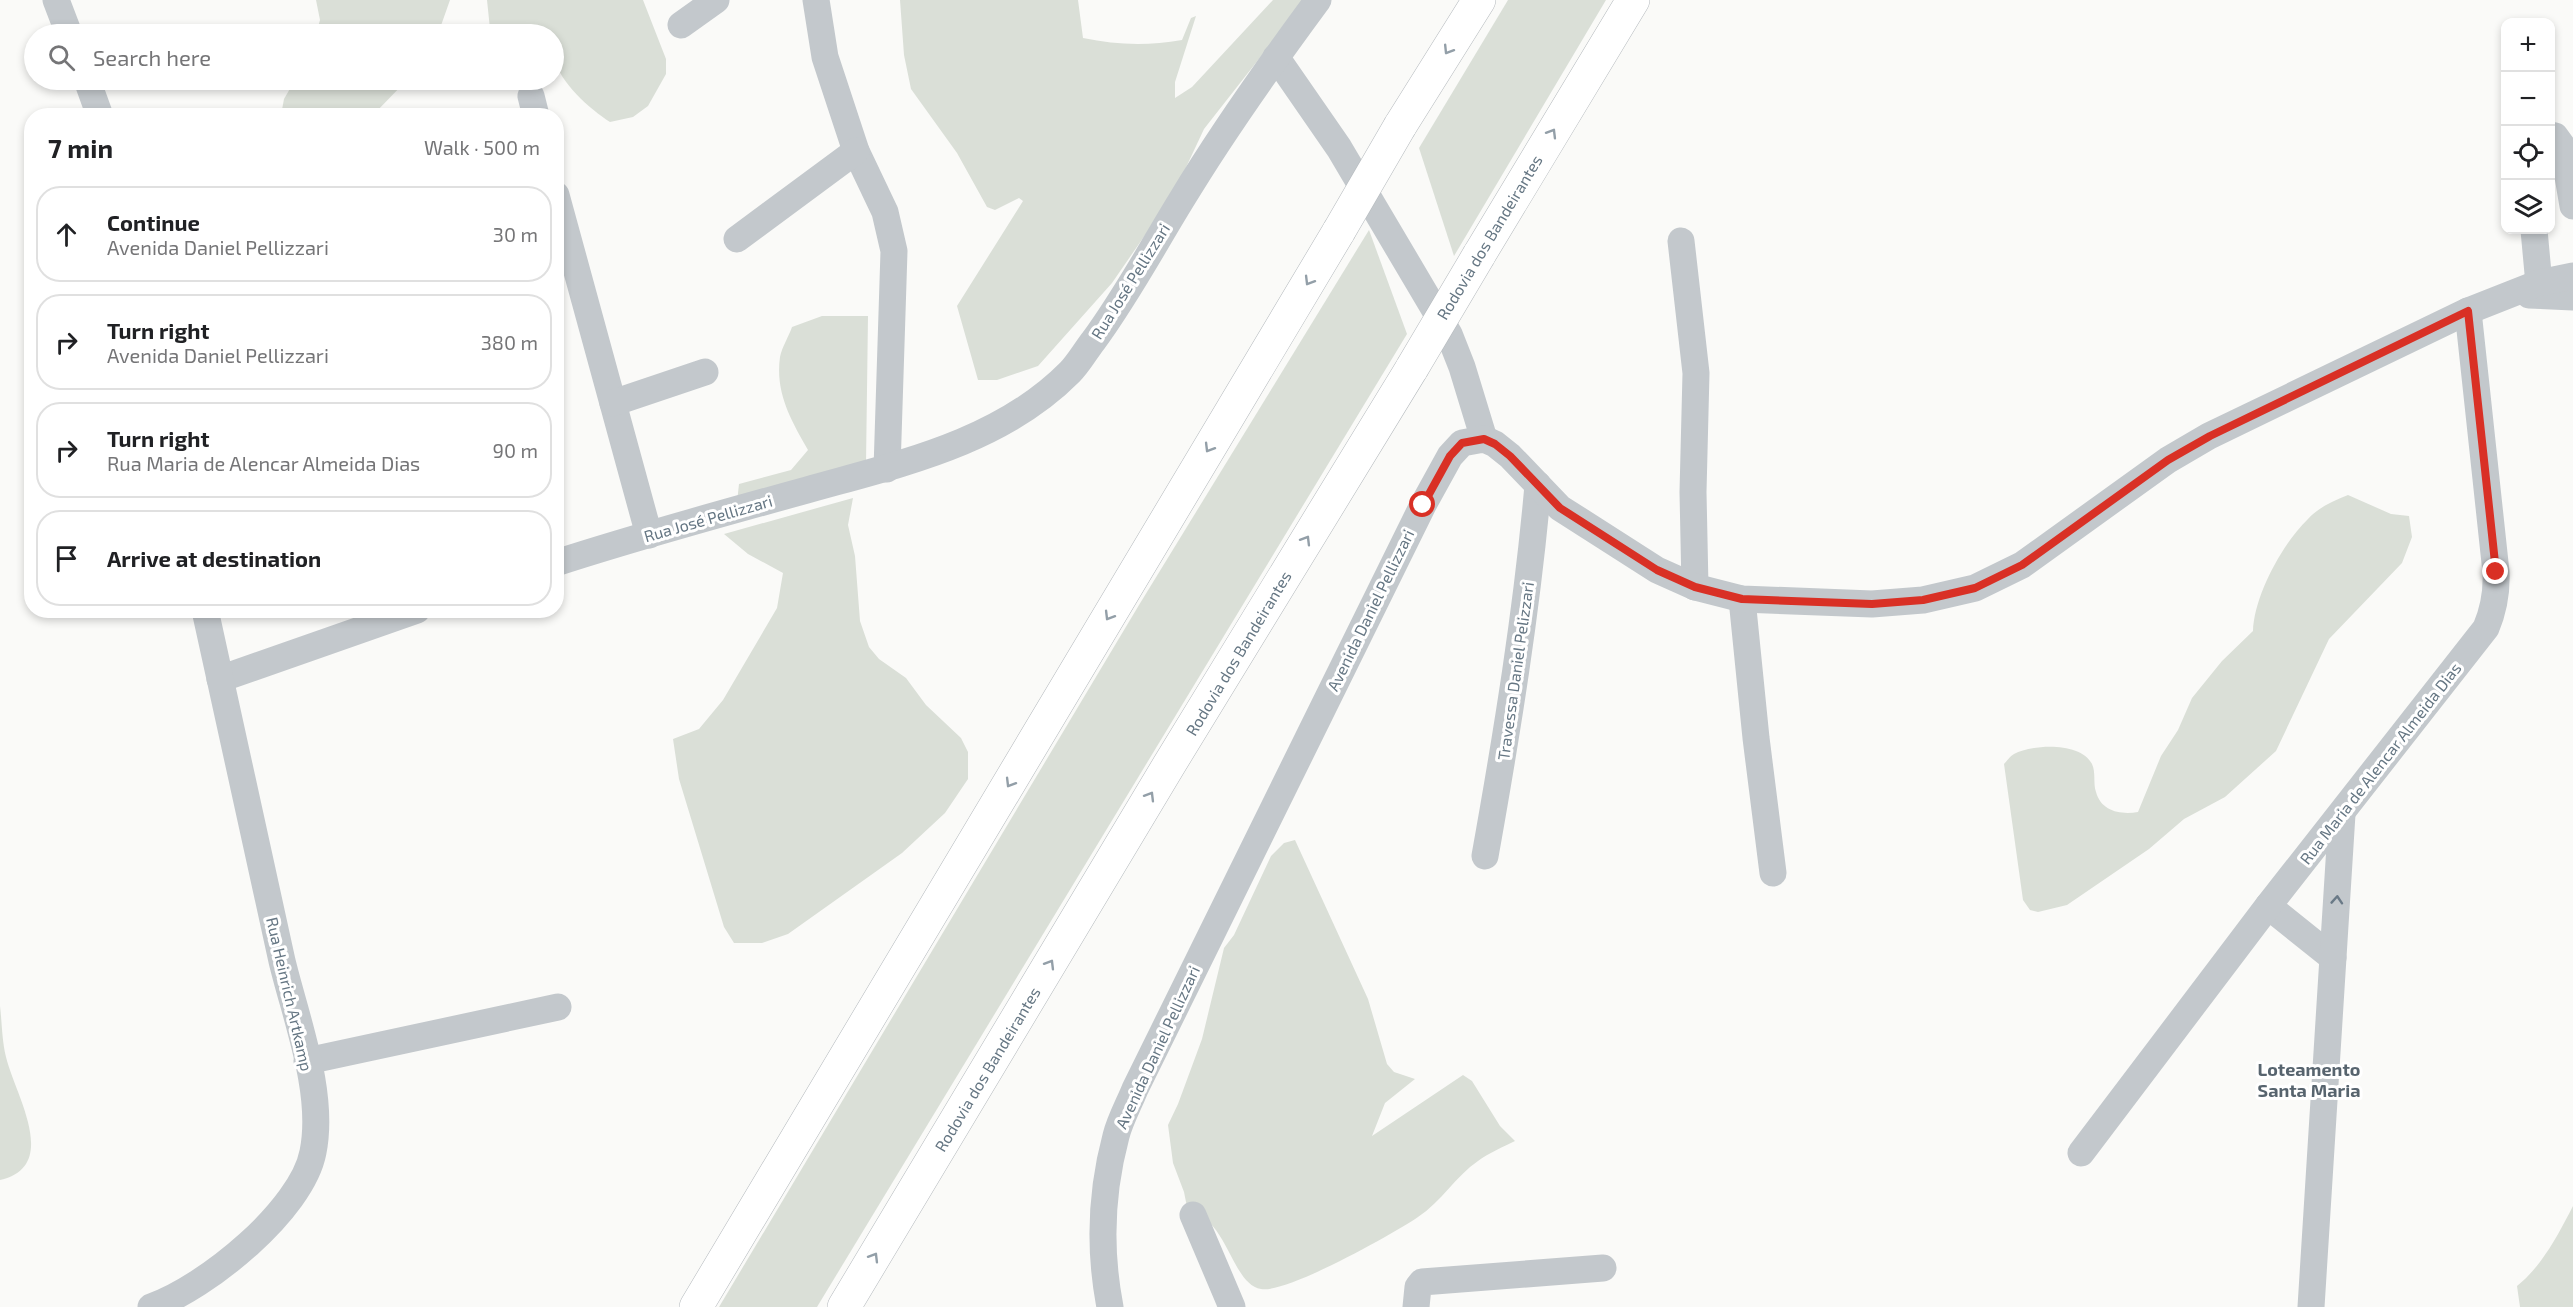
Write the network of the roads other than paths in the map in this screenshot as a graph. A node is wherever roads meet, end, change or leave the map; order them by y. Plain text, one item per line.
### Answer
1 (56, 0) edge
2 (716, 0) edge
3 (816, 0) edge
4 (1318, 0) edge
5 (1479, 0) edge
6 (1633, 0) edge
7 (65, 24) edge
8 (681, 25) dead end
9 (1276, 57) junction
10 (91, 90) edge
11 (97, 108) edge
12 (2555, 136) edge
13 (856, 151) junction
14 (2565, 199) edge
15 (564, 224) edge
16 (2534, 234) edge
17 (737, 239) dead end
18 (1681, 241) dead end
19 (2573, 276) edge
20 (2540, 289) junction
21 (2573, 297) edge
22 (2468, 311) junction
23 (705, 372) dead end
24 (613, 403) junction
25 (1484, 439) junction
26 (887, 469) junction
27 (1538, 485) junction
28 (650, 535) junction
29 (564, 561) edge
30 (1695, 587) junction
31 (1742, 599) junction
32 (207, 618) edge
33 (394, 618) edge
34 (220, 679) junction
35 (2342, 814) junction
36 (1485, 856) dead end
37 (1773, 873) dead end
38 (2268, 906) junction
39 (2333, 958) junction
40 (558, 1007) dead end
41 (307, 1061) junction
42 (2081, 1153) dead end
43 (1193, 1215) dead end
44 (1603, 1268) dead end
45 (151, 1307) edge
46 (696, 1307) edge
47 (844, 1307) edge
48 (1110, 1307) edge
49 (1232, 1307) edge
50 (1416, 1307) edge
51 (2311, 1307) edge

1 - 7 street
2 - 8 street
3 - 13 street
4 - 9 street, Rua José Pellizzari
5 -> 46 highway, bridge
47 -> 6 highway, Rodovia dos Bandeirantes, bridge
9 - 25 street
9 - 26 street, Rua José Pellizzari
10 - 11 street
12 - 14 street
13 - 17 street
13 - 26 street
15 - 24 street
16 - 20 street
18 - 30 street
19 - 20 street
20 - 21 street
20 - 22 street
22 - 31 street
22 - 35 street, Rua Maria de Alencar Almeida Dias
23 - 24 street
24 - 28 street
25 - 27 street
25 - 48 street, Avenida Daniel Pellizzari
26 - 28 street, Rua José Pellizzari
27 - 30 street
27 - 36 street, Travessa Daniel Pelizzari
28 - 29 street, Rua José Pellizzari
30 - 31 street
31 - 37 street
32 - 34 street, Rua Heinrich Artkamp
33 - 34 street
34 - 41 street, Rua Heinrich Artkamp
35 - 38 street, Rua Maria de Alencar Almeida Dias
39 -> 35 street
38 - 39 street
38 - 42 street, Rua Maria de Alencar Almeida Dias
39 - 51 street
40 - 41 street
41 - 45 street, Rua Heinrich Artkamp
43 - 49 street
44 - 50 street

